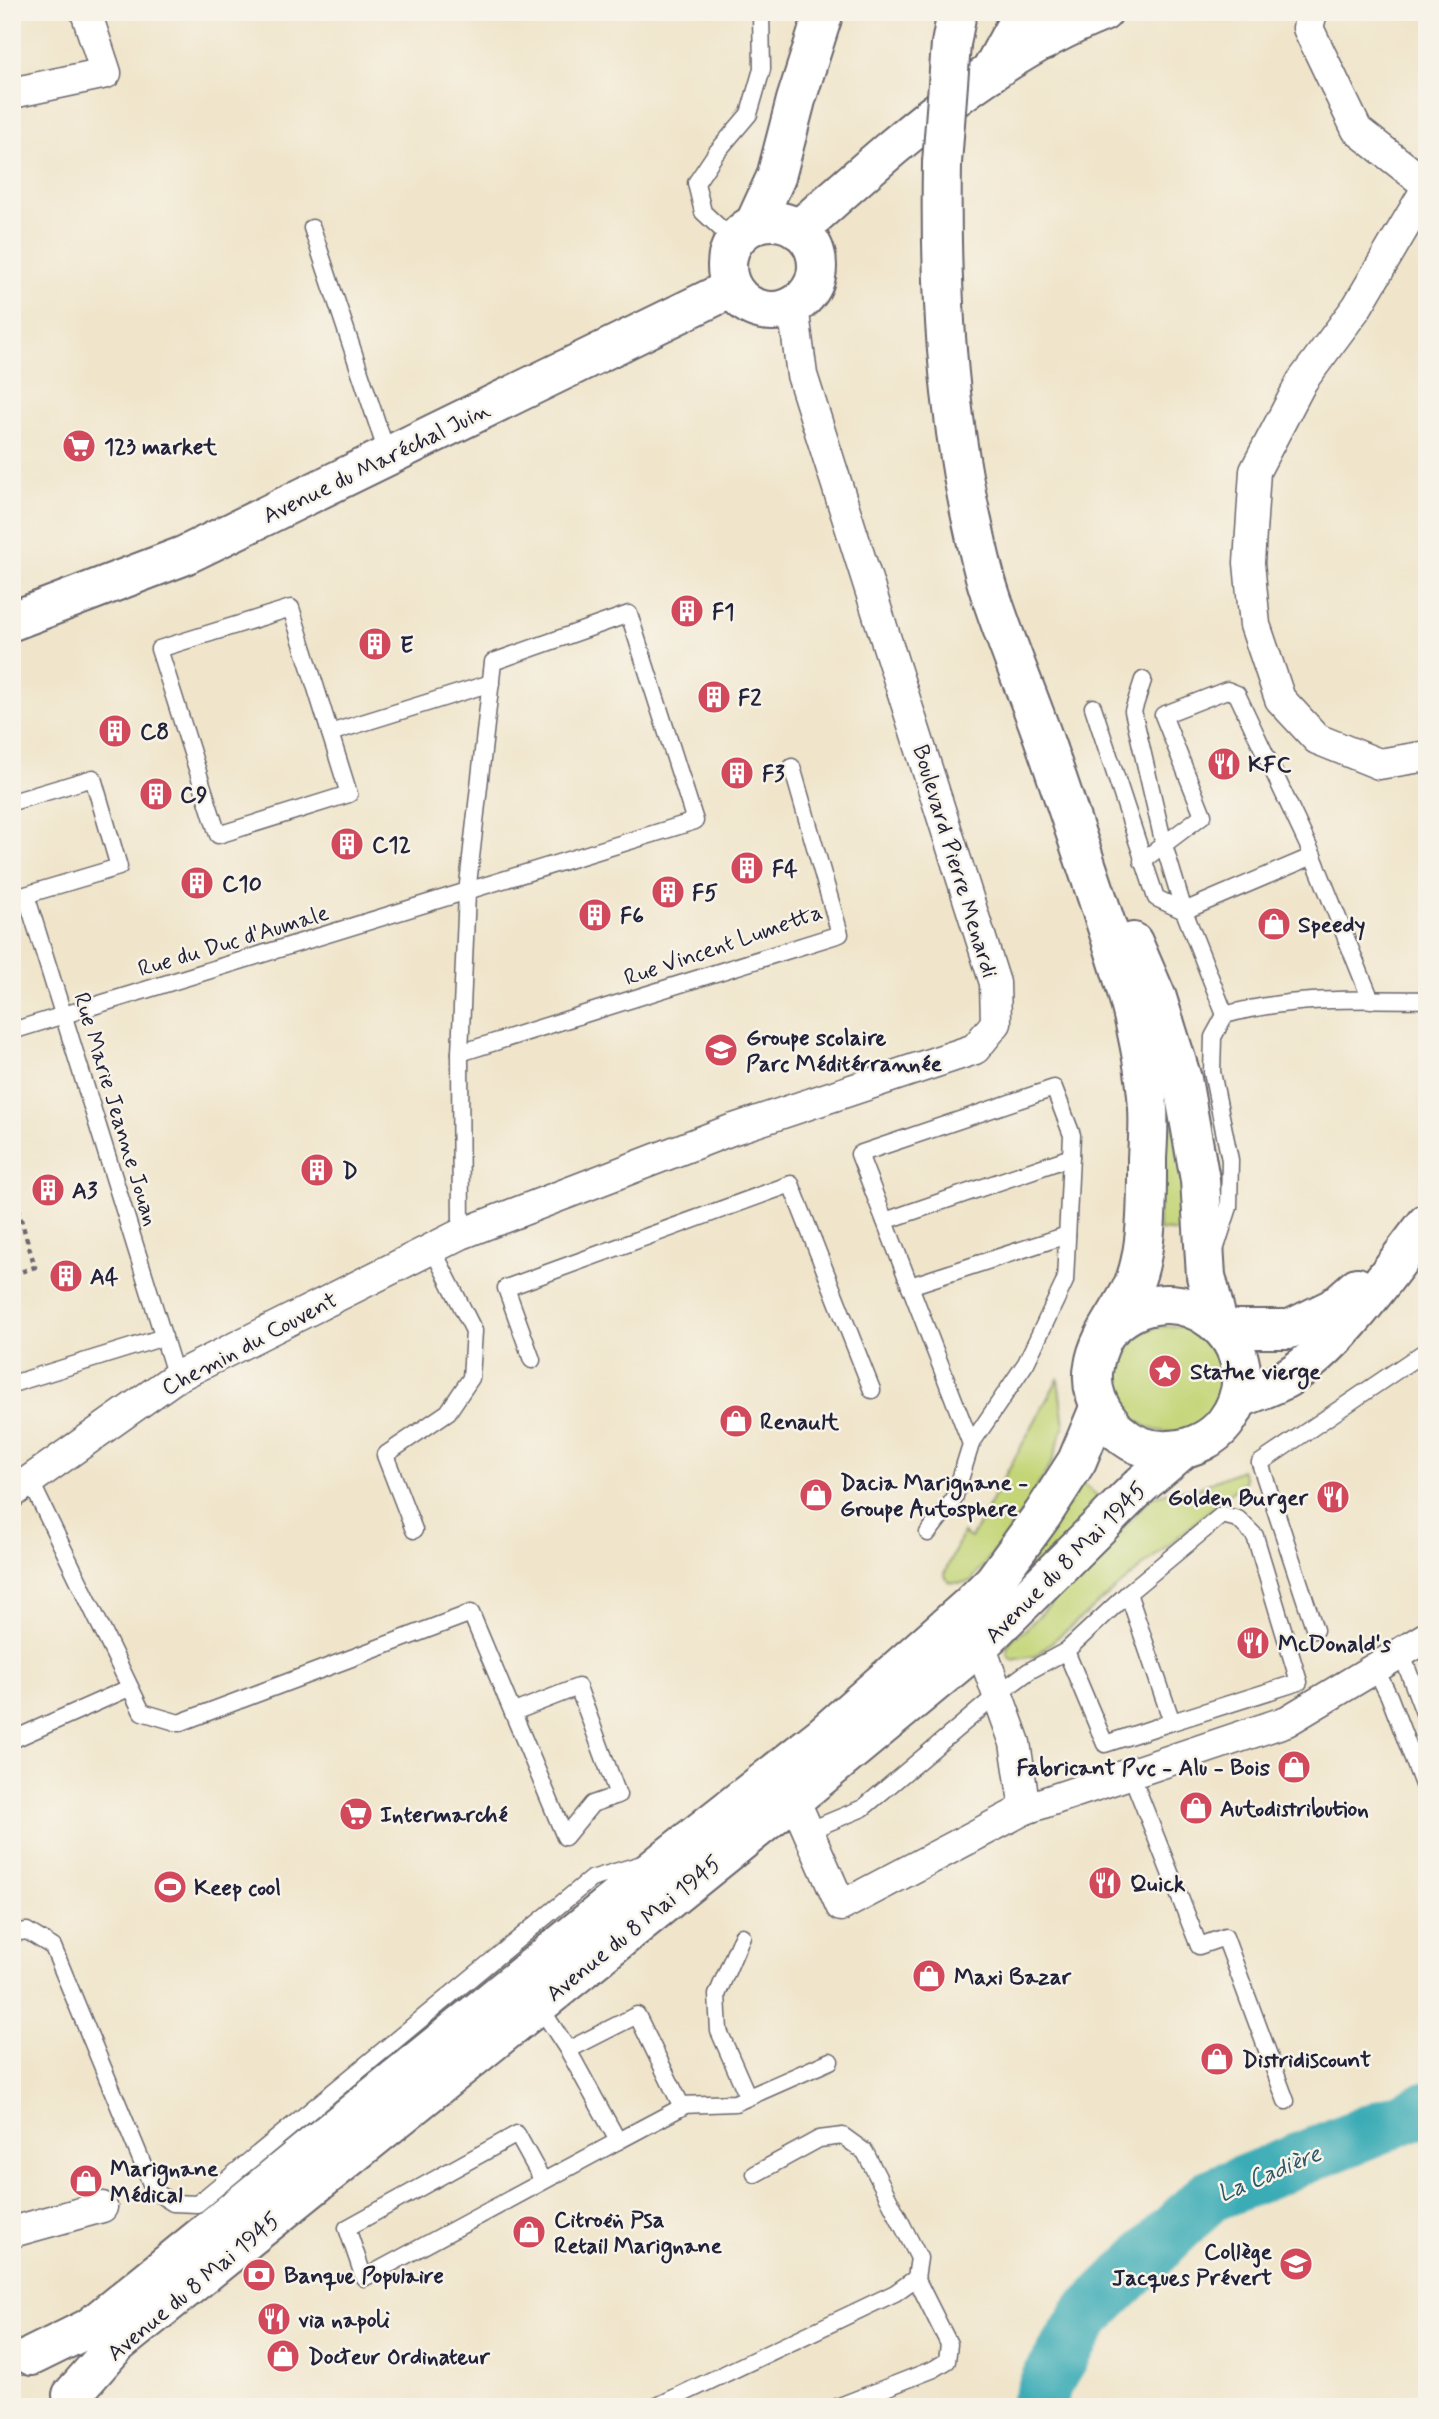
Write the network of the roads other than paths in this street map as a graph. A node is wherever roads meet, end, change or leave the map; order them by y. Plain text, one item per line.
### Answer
1 (86, 12) edge
2 (761, 12) edge
3 (824, 12) edge
4 (1103, 12) edge
5 (1303, 18) edge
6 (1042, 21) edge
7 (954, 28) edge
8 (12, 93) edge
9 (1427, 186) edge
10 (312, 228) dead end
11 (799, 229) junction
12 (744, 233) junction
13 (732, 288) junction
14 (793, 306) junction
15 (388, 456) junction
16 (12, 621) edge
17 (1143, 680) dead end
18 (491, 683) junction
19 (1093, 707) dead end
20 (330, 733) junction
21 (1042, 734) junction
22 (1427, 756) edge
23 (792, 767) dead end
24 (12, 802) edge
25 (1164, 845) junction
26 (1313, 856) junction
27 (1142, 861) junction
28 (467, 892) junction
29 (19, 897) edge
30 (1184, 911) junction
31 (1371, 1000) junction
32 (1427, 1000) edge
33 (1225, 1014) junction
34 (64, 1015) junction
35 (12, 1031) edge
36 (460, 1053) junction
37 (1071, 1157) junction
38 (1427, 1216) edge
39 (885, 1221) junction
40 (1427, 1223) edge
41 (460, 1234) junction
42 (1068, 1235) junction
43 (432, 1248) junction
44 (1206, 1276) junction
45 (910, 1286) junction
46 (1221, 1326) junction
47 (1107, 1333) junction
48 (164, 1337) junction
49 (1427, 1350) edge
50 (532, 1360) dead end
51 (176, 1377) junction
52 (12, 1384) edge
53 (872, 1390) dead end
54 (1238, 1399) junction
55 (1099, 1408) junction
56 (971, 1444) junction
57 (1183, 1449) junction
58 (21, 1486) edge
59 (414, 1530) dead end
60 (928, 1533) dead end
61 (1128, 1593) junction
62 (1315, 1630) dead end
63 (1427, 1636) edge
64 (980, 1645) junction
65 (1066, 1651) junction
66 (1401, 1652) junction
67 (1375, 1668) junction
68 (129, 1688) junction
69 (998, 1694) junction
70 (514, 1712) junction
71 (1426, 1714) edge
72 (1172, 1722) junction
73 (12, 1740) edge
74 (1131, 1774) junction
75 (1427, 1795) edge
76 (1026, 1810) junction
77 (801, 1815) junction
78 (668, 1857) junction
79 (12, 1933) edge
80 (743, 1936) dead end
81 (538, 2004) junction
82 (568, 2050) junction
83 (830, 2061) dead end
84 (748, 2097) junction
85 (1286, 2101) dead end
86 (681, 2105) junction
87 (618, 2141) junction
88 (755, 2174) dead end
89 (543, 2181) junction
90 (102, 2207) dead end
91 (12, 2232) edge
92 (916, 2278) junction
93 (22, 2355) edge
94 (73, 2401) edge
95 (682, 2401) edge
96 (654, 2407) edge
97 (837, 2407) edge

1 - 8 street
2 - 12 lane
3 - 12 main road
4 - 6 main road
5 - 9 street
6 - 11 main road
7 - 21 main road, bridge
9 - 22 street
10 - 15 lane
11 - 12 main road
11 - 14 main road
12 - 13 main road
13 - 14 main road
13 - 15 main road, Avenue du Maréchal Juin
14 - 41 street, Boulevard Pierre Menardi
15 - 16 main road, Avenue du Maréchal Juin
17 - 25 lane
18 - 20 lane
18 - 28 lane
18 - 28 lane
19 - 27 lane
20 - 20 lane
21 - 44 main road
21 - 47 main road
23 - 36 lane, Rue Vincent Lumetta
24 - 29 lane
25 - 26 lane
25 - 27 lane
25 - 30 lane
26 - 30 lane
26 - 31 lane
27 - 30 lane
28 - 34 lane, Rue du Duc d'Aumale
28 - 36 lane
29 - 34 lane, Rue Marie Jeanne Jouan
30 - 33 lane
31 - 32 lane
31 - 33 lane
33 - 44 lane
34 - 35 lane, Rue du Duc d'Aumale
34 - 48 lane, Rue Marie Jeanne Jouan
36 - 41 lane
37 - 39 lane
37 - 39 lane
37 - 42 lane
38 - 46 main road
39 - 45 lane
40 - 54 main road
41 - 43 street, Chemin du Couvent
42 - 45 lane
42 - 56 lane
43 - 51 street, Chemin du Couvent
43 - 59 lane
44 - 46 main road
45 - 56 lane
46 - 47 main road
46 - 54 main road
47 - 55 main road
48 - 51 lane, Rue Marie Jeanne Jouan
48 - 52 lane
49 - 62 lane
50 - 53 lane
51 - 58 street, Chemin du Couvent
54 - 57 main road
55 - 57 main road
55 - 78 main road, Avenue du 8 Mai 1945
56 - 60 lane
57 - 64 main road, Avenue du 8 Mai 1945
58 - 68 lane
61 - 65 lane
61 - 72 lane
61 - 72 lane
63 - 66 street
64 - 69 street
64 - 77 main road, Avenue du 8 Mai 1945
65 - 69 lane
65 - 72 lane
66 - 67 street
66 - 71 lane
67 - 74 street
67 - 75 lane
68 - 70 lane
68 - 73 lane
69 - 76 street
69 - 77 lane
70 - 70 lane
74 - 76 street
74 - 85 lane
76 - 77 street
77 - 81 main road, Avenue du 8 Mai 1945
78 - 79 lane
78 - 93 main road, Avenue du 8 Mai 1945
80 - 84 lane
81 - 82 lane
81 - 94 main road, Avenue du 8 Mai 1945
82 - 86 lane
82 - 87 lane
83 - 84 lane
84 - 86 lane
86 - 87 lane
87 - 89 lane
88 - 92 lane
89 - 89 lane
90 - 91 street
92 - 95 lane
92 - 97 lane
93 - 94 main road
95 - 96 lane

